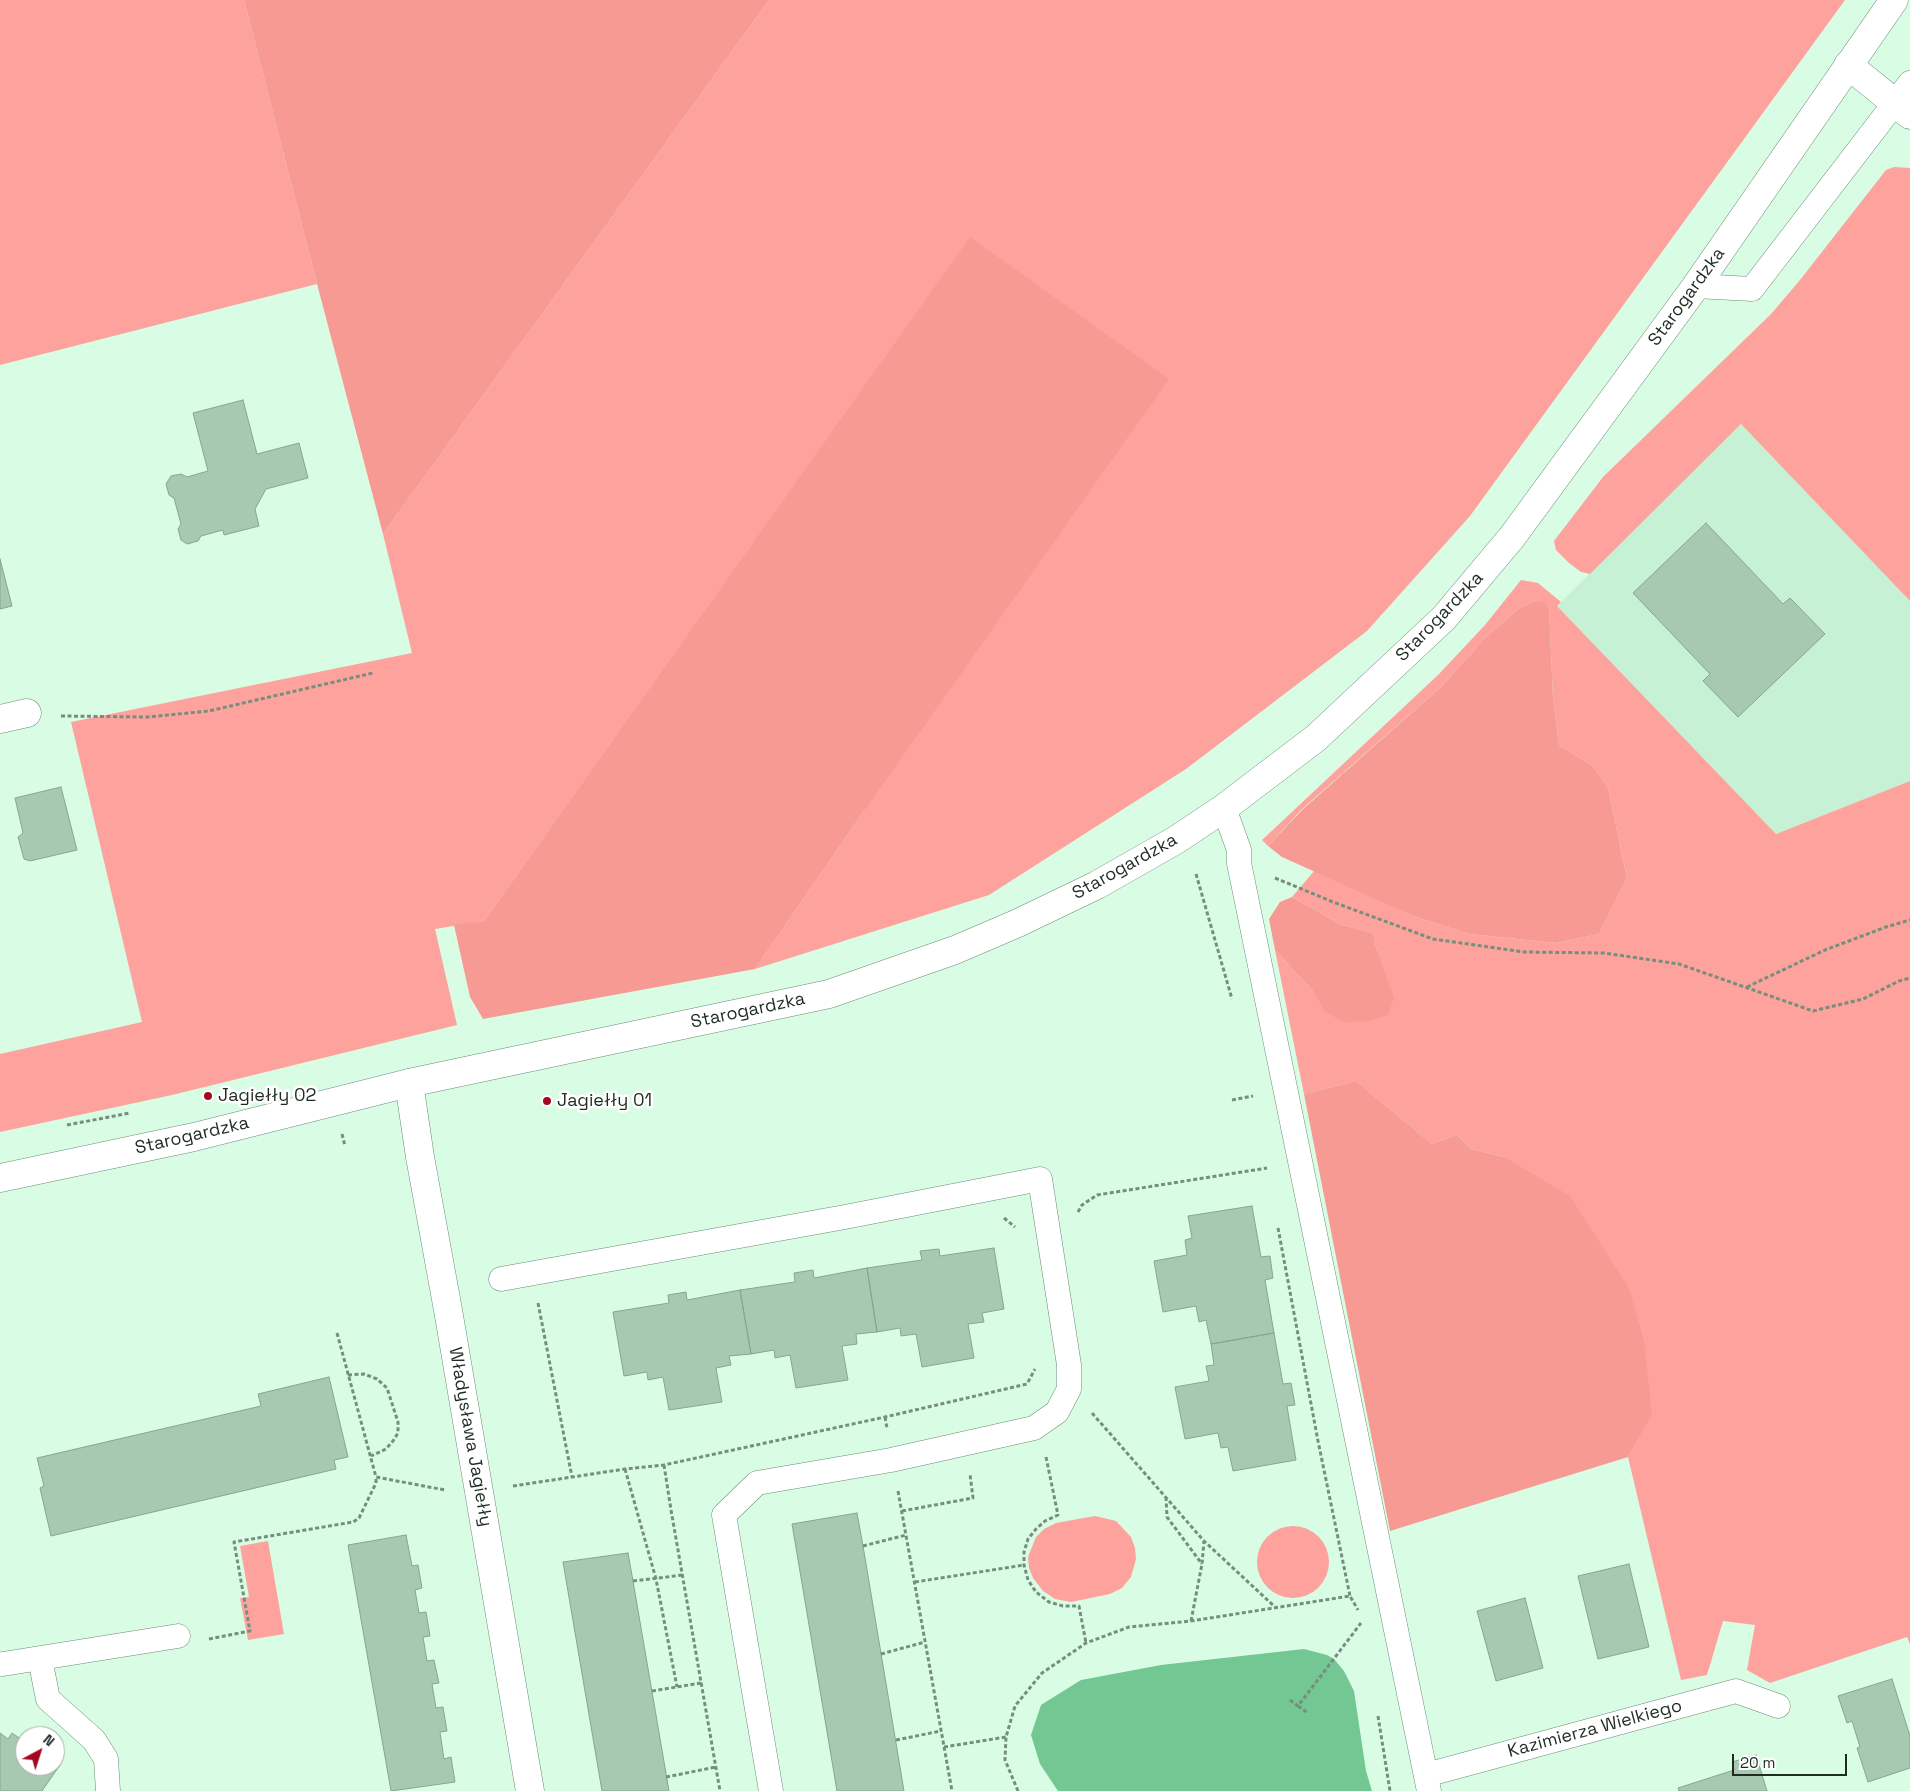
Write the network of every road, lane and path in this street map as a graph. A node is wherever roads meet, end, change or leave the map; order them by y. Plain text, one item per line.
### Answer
1 (1894, 0) edge
2 (1848, 66) junction
3 (1905, 100) edge
4 (1696, 286) junction
5 (373, 673) dead end
6 (27, 713) joint
7 (0, 719) edge
8 (1224, 808) junction
9 (1239, 862) junction
10 (1196, 874) dead end
11 (1910, 920) edge
12 (1910, 978) edge
13 (1746, 988) junction
14 (1234, 1007) dead end
15 (409, 1083) junction
16 (1251, 1087) dead end
17 (1253, 1096) junction
18 (1232, 1100) dead end
19 (1254, 1105) dead end
20 (1265, 1159) dead end
21 (0, 1178) edge
22 (1078, 1213) dead end
23 (1002, 1216) dead end
24 (1278, 1226) dead end
25 (1017, 1229) dead end
26 (501, 1279) dead end
27 (536, 1295) dead end
28 (337, 1333) dead end
29 (1036, 1366) dead end
30 (348, 1375) junction
31 (1069, 1389) junction
32 (885, 1417) junction
33 (1045, 1451) dead end
34 (371, 1456) junction
35 (891, 1460) junction
36 (664, 1465) junction
37 (625, 1469) junction
38 (376, 1477) junction
39 (572, 1477) junction
40 (511, 1487) dead end
41 (453, 1492) dead end
42 (1166, 1496) junction
43 (906, 1535) junction
44 (1204, 1541) junction
45 (863, 1546) dead end
46 (1202, 1564) junction
47 (1024, 1565) junction
48 (683, 1575) junction
49 (656, 1579) junction
50 (633, 1581) dead end
51 (914, 1582) junction
52 (1350, 1596) junction
53 (1275, 1607) junction
54 (1359, 1612) dead end
55 (1191, 1621) junction
56 (1365, 1629) dead end
57 (247, 1633) dead end
58 (178, 1636) dead end
59 (925, 1642) junction
60 (1086, 1643) junction
61 (881, 1654) dead end
62 (40, 1658) junction
63 (3, 1664) dead end
64 (701, 1684) junction
65 (677, 1687) junction
66 (652, 1692) dead end
67 (1290, 1700) dead end
68 (1298, 1706) junction
69 (1778, 1706) dead end
70 (1308, 1713) dead end
71 (1378, 1715) dead end
72 (941, 1732) junction
73 (1006, 1737) junction
74 (896, 1740) dead end
75 (944, 1747) junction
76 (716, 1767) junction
77 (666, 1777) dead end
78 (1428, 1783) edge
79 (108, 1791) edge
80 (530, 1791) edge
81 (720, 1791) edge
82 (771, 1791) edge
83 (952, 1791) edge
84 (1018, 1791) edge
85 (1390, 1791) edge

1 - 2 main road, Starogardzka
2 - 3 main road
2 - 4 main road, Starogardzka
3 - 4 lane
4 - 8 main road, Starogardzka
5 - 6 path
6 - 7 main road
8 - 9 lane
8 - 15 main road, Starogardzka
9 - 13 path
9 - 78 lane
10 - 14 path
11 - 13 path
12 - 13 path
15 - 21 main road, Starogardzka
15 - 80 main road, Władysława Jagiełły
16 - 17 path
17 - 18 path
17 - 19 path
20 - 22 path
23 - 25 path
24 - 52 path
26 - 31 lane
27 - 39 path
28 - 30 path
29 - 32 path
30 - 34 path
30 - 34 path
31 - 35 lane
31 - 42 path
32 - 35 path
32 - 36 path
33 - 47 path
34 - 38 path
35 - 43 path
35 - 82 lane
36 - 37 path
36 - 48 path
37 - 39 path
37 - 49 path
38 - 41 path
38 - 57 path
39 - 40 path
42 - 44 path
42 - 46 path
43 - 45 path
43 - 51 path
44 - 46 path
44 - 53 path
46 - 55 path
47 - 51 path
47 - 60 path
48 - 49 path
48 - 64 path
49 - 50 path
49 - 65 path
51 - 59 path
52 - 53 path
52 - 54 path
53 - 55 path
55 - 60 path
56 - 68 path
58 - 62 lane
59 - 61 path
59 - 72 path
60 - 73 path
62 - 63 lane
62 - 79 lane
64 - 65 path
64 - 76 path
65 - 66 path
67 - 68 path
68 - 70 path
69 - 78 lane, Kazimierza Wielkiego
71 - 85 path
72 - 74 path
72 - 75 path
73 - 75 path
73 - 84 path
75 - 83 path
76 - 77 path
76 - 81 path

